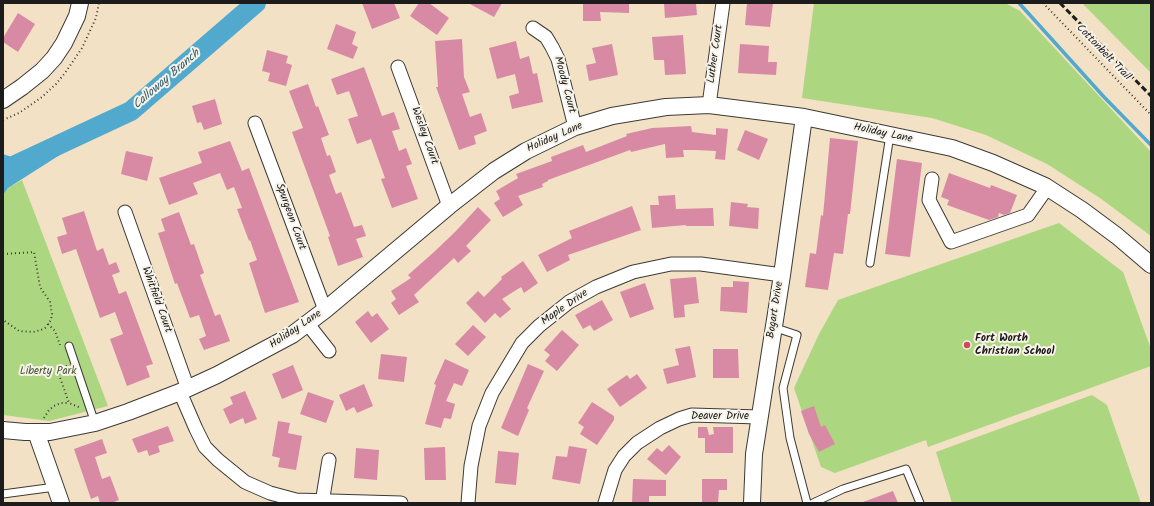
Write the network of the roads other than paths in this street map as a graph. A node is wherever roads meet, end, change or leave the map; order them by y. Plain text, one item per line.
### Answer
1 (80, 3) edge
2 (723, 3) edge
3 (533, 28) dead end
4 (398, 66) dead end
5 (3, 100) edge
6 (709, 105) junction
7 (804, 118) junction
8 (255, 123) dead end
9 (575, 127) junction
10 (890, 135) junction
11 (932, 179) dead end
12 (1047, 188) junction
13 (449, 206) junction
14 (125, 212) dead end
15 (870, 263) dead end
16 (1151, 265) edge
17 (782, 275) junction
18 (325, 310) junction
19 (308, 323) junction
20 (773, 327) junction
21 (69, 346) dead end
22 (329, 351) dead end
23 (184, 390) junction
24 (759, 417) junction
25 (95, 423) junction
26 (37, 425) junction
27 (3, 430) edge
28 (329, 460) dead end
29 (55, 487) junction
30 (3, 494) edge
31 (322, 502) edge
32 (61, 503) edge
33 (401, 503) edge
34 (468, 503) edge
35 (605, 503) edge
36 (752, 503) edge
37 (807, 503) edge
38 (813, 503) edge
39 (920, 503) edge

1 - 5 street
2 - 6 street, Luther Court
3 - 9 street, Moody Court
4 - 13 street, Wesley Court
6 - 7 street, Holiday Lane
6 - 9 street, Holiday Lane
7 - 10 street, Holiday Lane
7 - 17 street, Bogart Drive
8 - 18 street, Spurgeon Court
9 - 13 street, Holiday Lane
10 - 12 street, Holiday Lane
10 - 15 lane
11 - 12 street
12 - 16 street, Holiday Lane
13 - 18 street, Holiday Lane
14 - 23 street, Whitfield Court
17 - 20 street, Bogart Drive
17 - 34 street, Maple Drive
18 - 19 street, Holiday Lane
19 - 22 street
19 - 23 street, Holiday Lane
20 - 24 street, Bogart Drive
20 - 37 lane
21 - 25 lane
23 - 25 street, Holiday Lane
23 - 31 street, Whitfield Court
24 - 35 street, Deaver Drive
24 - 36 street, Bogart Drive
25 - 26 street, Holiday Lane
26 - 27 street, Holiday Lane
26 - 29 street
28 - 31 street
29 - 30 lane
29 - 32 street
31 - 33 street, Whitfield Court
38 - 39 lane

